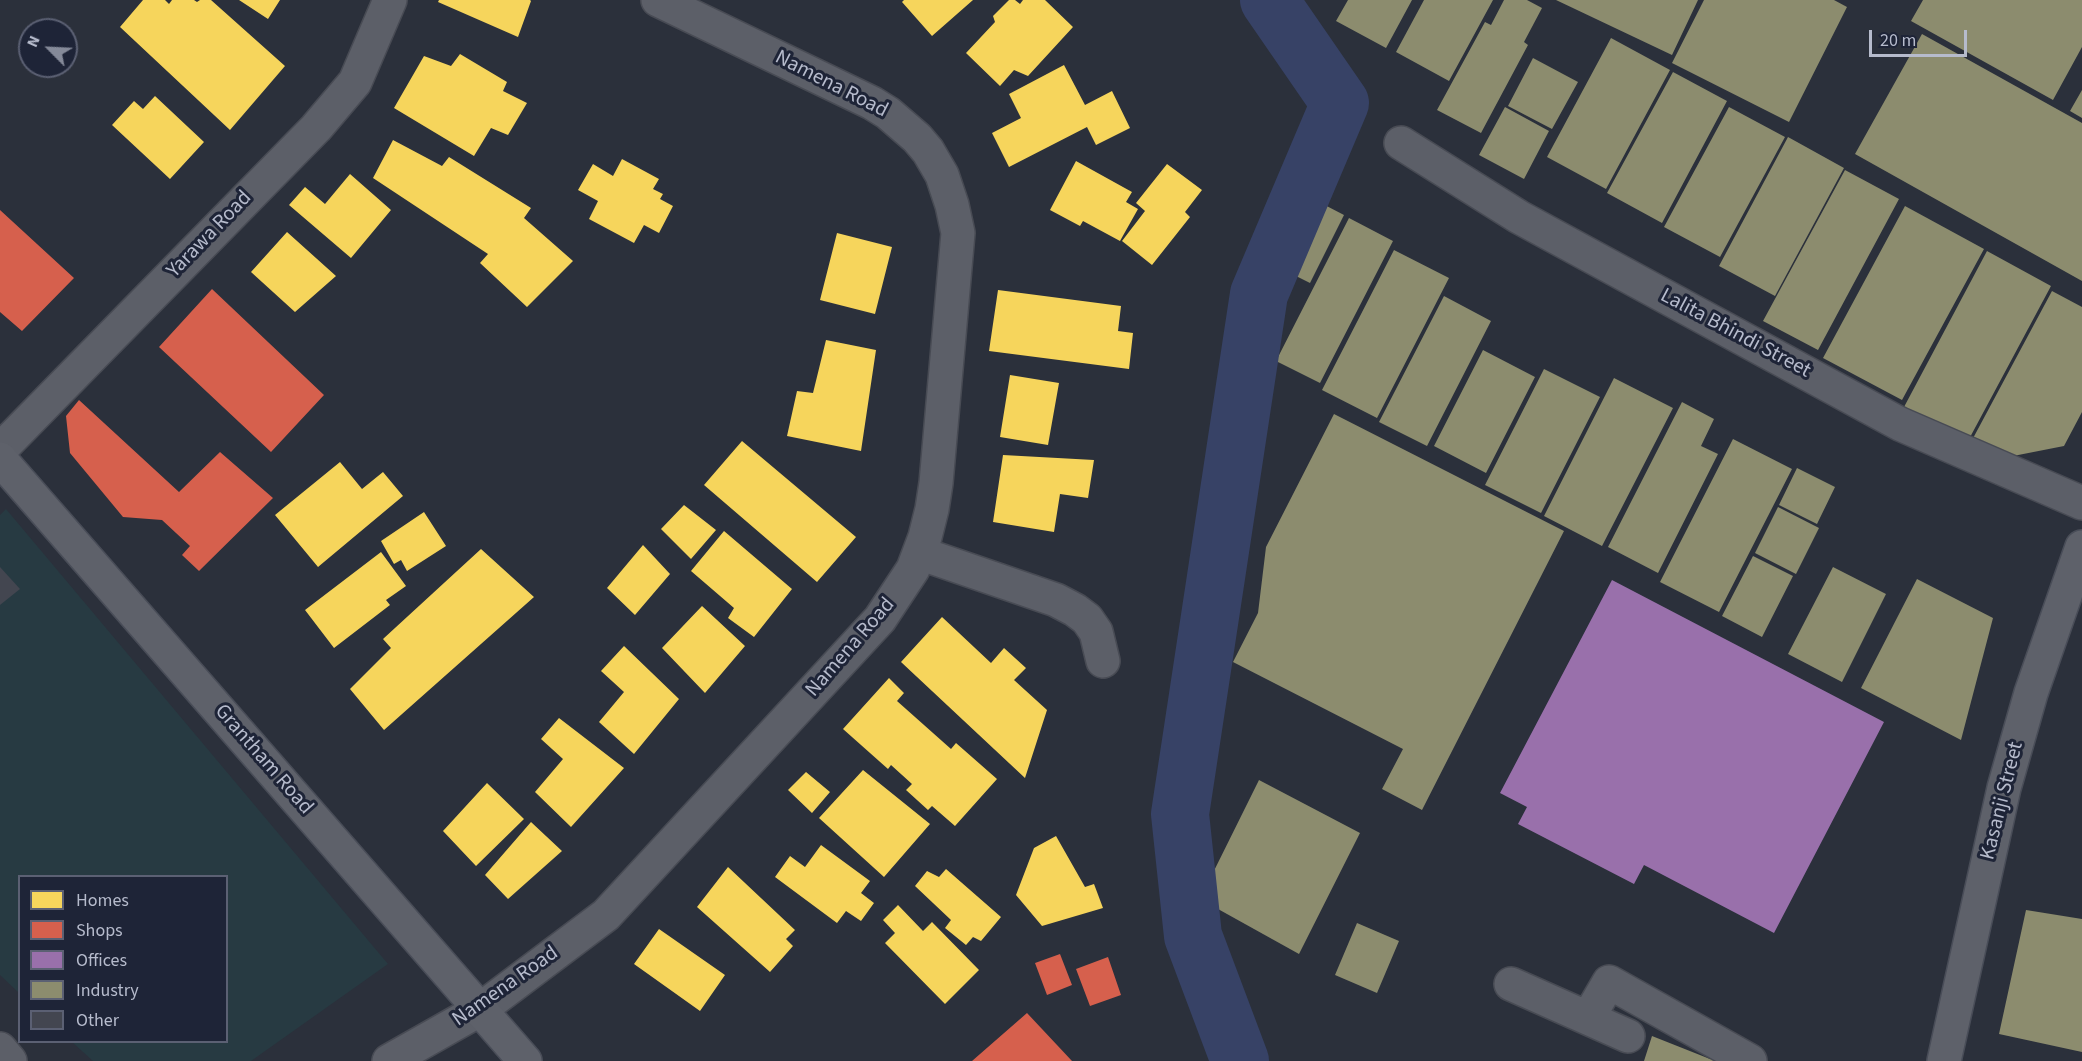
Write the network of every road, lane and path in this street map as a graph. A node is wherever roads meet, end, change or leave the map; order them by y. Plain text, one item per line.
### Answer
1 (390, 0) edge
2 (658, 0) edge
3 (1401, 143) dead end
4 (0, 450) edge
5 (0, 459) edge
6 (2082, 503) edge
7 (2082, 546) edge
8 (920, 553) junction
9 (1103, 661) dead end
10 (1511, 984) dead end
11 (482, 1010) junction
12 (1588, 1018) junction
13 (1628, 1036) dead end
14 (0, 1048) edge
15 (10, 1061) edge
16 (389, 1061) edge
17 (525, 1061) edge
18 (1750, 1061) edge
19 (1944, 1061) edge

1 - 4 street, Yarawa Road
2 - 8 street, Namena Road
3 - 6 street, Lalita Bhindi Street
5 - 11 main road, Grantham Road
7 - 19 main road, Kasanji Street
8 - 9 street
8 - 11 street, Namena Road
10 - 12 street
11 - 16 street, Namena Road
11 - 17 main road, Grantham Road
12 - 13 street
12 - 18 street
14 - 15 street

